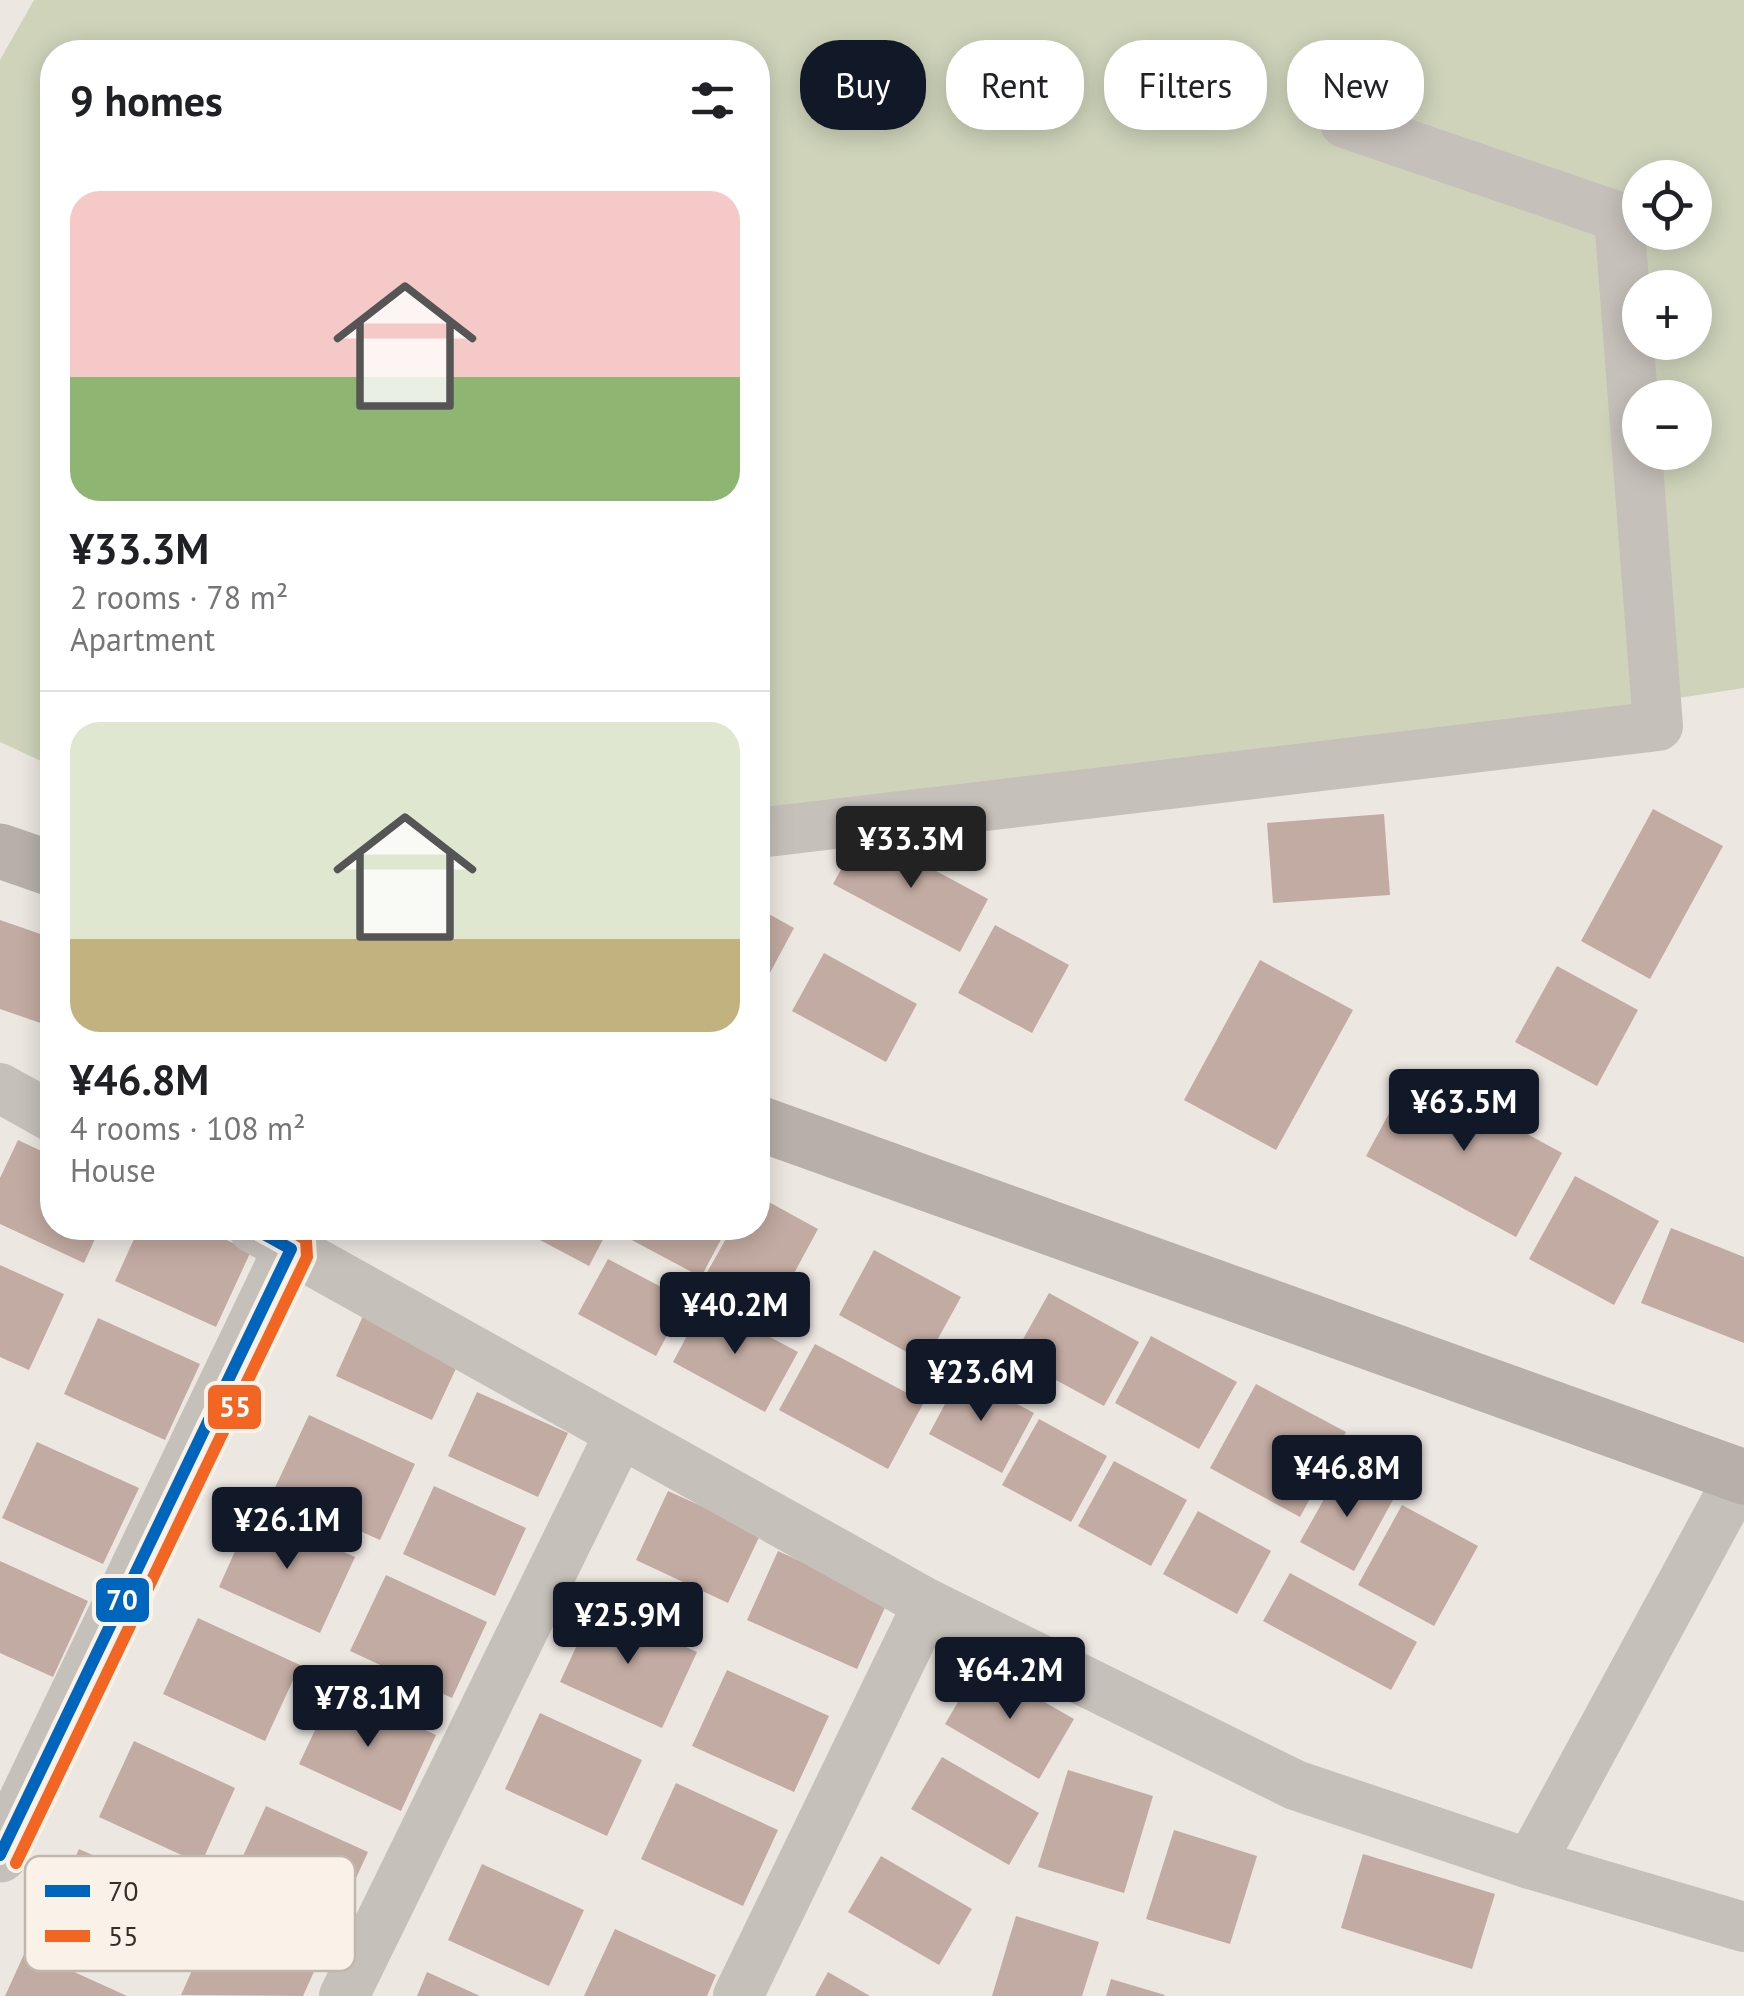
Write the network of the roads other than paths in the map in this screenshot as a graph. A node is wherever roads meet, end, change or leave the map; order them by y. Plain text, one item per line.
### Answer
1 (1366, 130) edge
2 (770, 832) edge
3 (0, 850) edge
4 (40, 865) edge
5 (0, 1088) edge
6 (40, 1110) edge
7 (770, 1127) edge
8 (271, 1240) edge
9 (276, 1240) edge
10 (620, 1433) junction
11 (1742, 1476) edge
12 (928, 1604) junction
13 (0, 1854) edge
14 (1530, 1864) junction
15 (1744, 1927) edge
16 (344, 1996) edge
17 (738, 1996) edge

1 - 2 street
3 - 4 main road
5 - 6 street
7 - 11 main road
8 - 13 street
9 - 10 street
10 - 12 street
10 - 16 street
11 - 14 street
12 - 14 street
12 - 17 street
14 - 15 street

